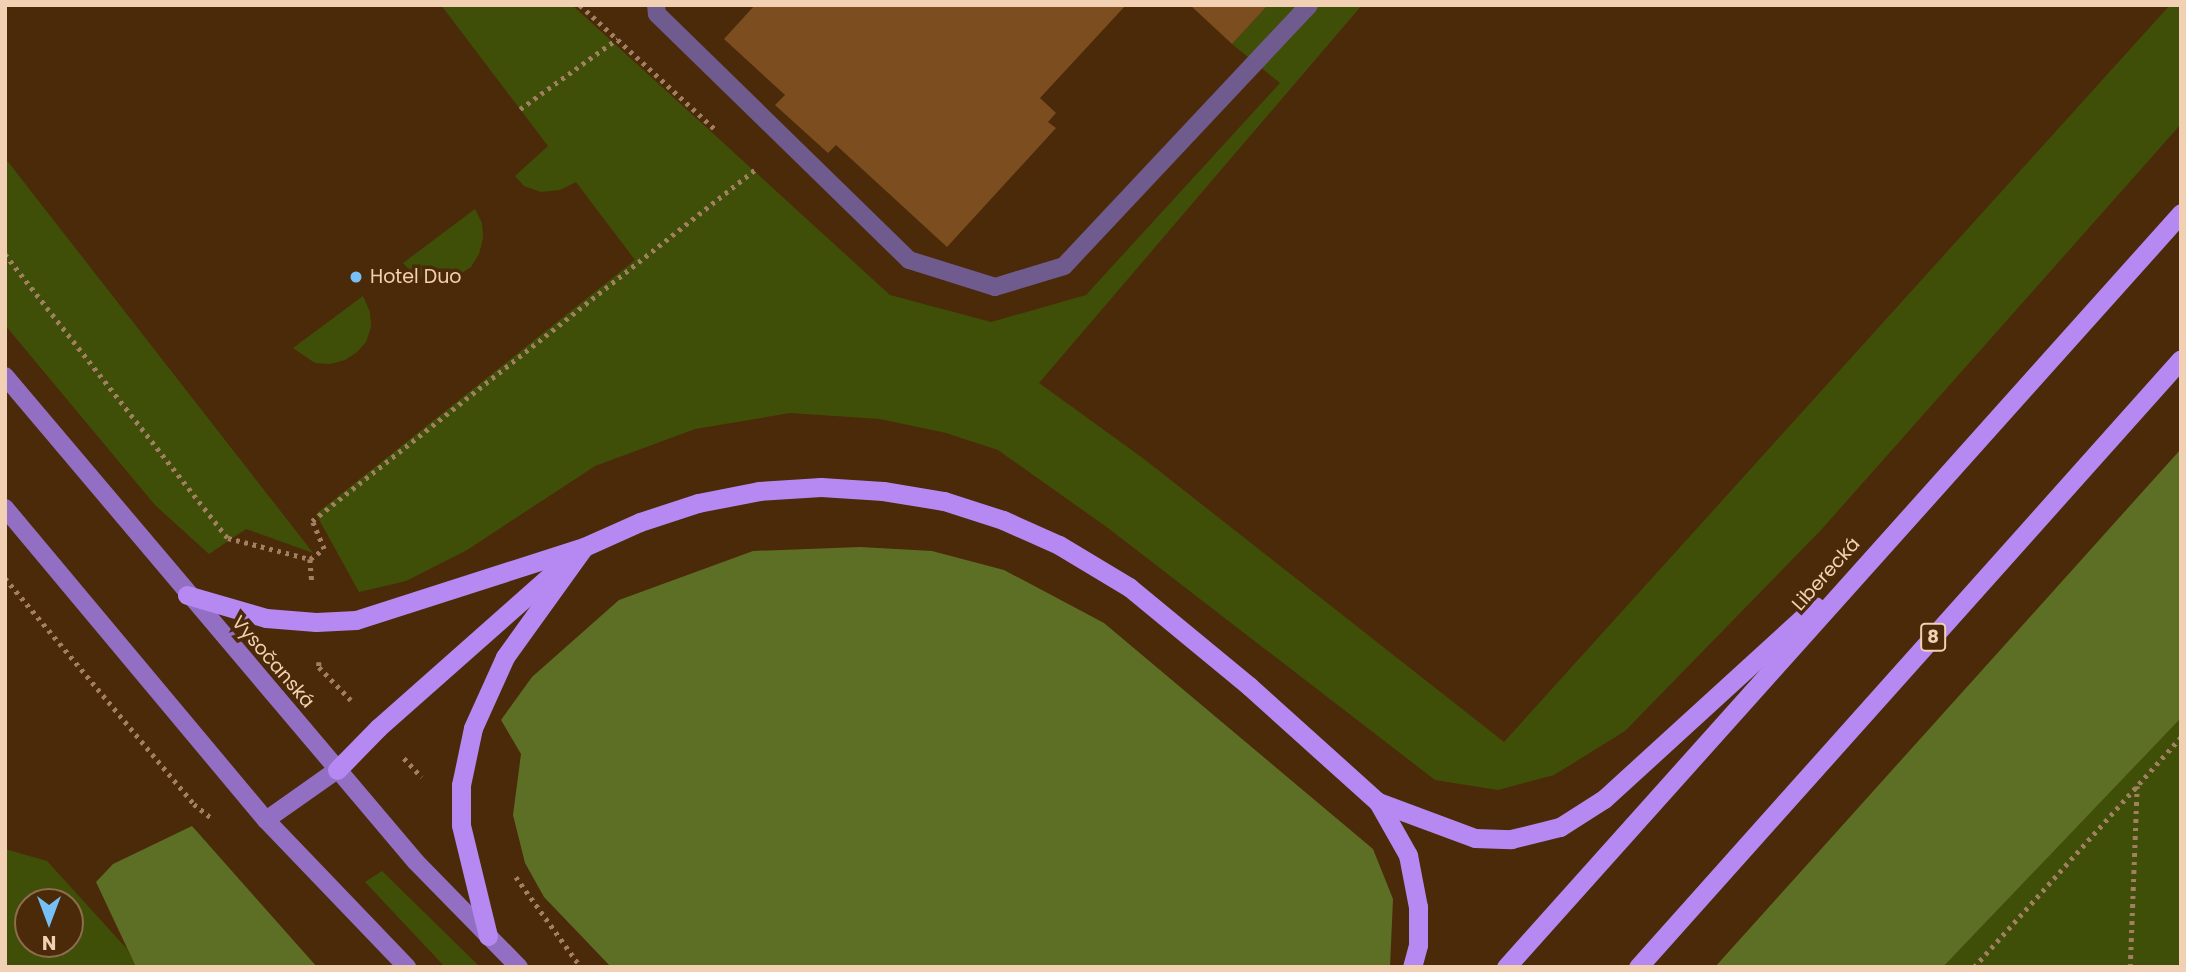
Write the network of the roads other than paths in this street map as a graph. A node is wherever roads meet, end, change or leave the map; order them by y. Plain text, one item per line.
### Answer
1 (1310, 5) edge
2 (660, 8) edge
3 (2181, 213) edge
4 (2181, 359) edge
5 (5, 376) edge
6 (5, 508) edge
7 (1898, 529) junction
8 (584, 547) junction
9 (187, 595) junction
10 (337, 770) junction
11 (1378, 802) junction
12 (266, 820) junction
13 (488, 936) junction
14 (407, 967) edge
15 (519, 967) edge
16 (1412, 967) edge
17 (1506, 967) edge
18 (1638, 967) edge

1 - 2 lane
3 - 7 highway, Liberecká
4 - 18 highway, 8
5 - 9 main road, Vysočanská
6 - 12 main road
7 - 11 highway
7 - 17 highway, Liberecká
8 - 9 highway
8 - 10 highway
8 - 11 highway
8 - 13 highway
9 - 10 main road, Vysočanská
10 - 12 main road
10 - 13 main road, Vysočanská
11 - 16 highway
12 - 14 main road
13 - 15 main road, Vysočanská

